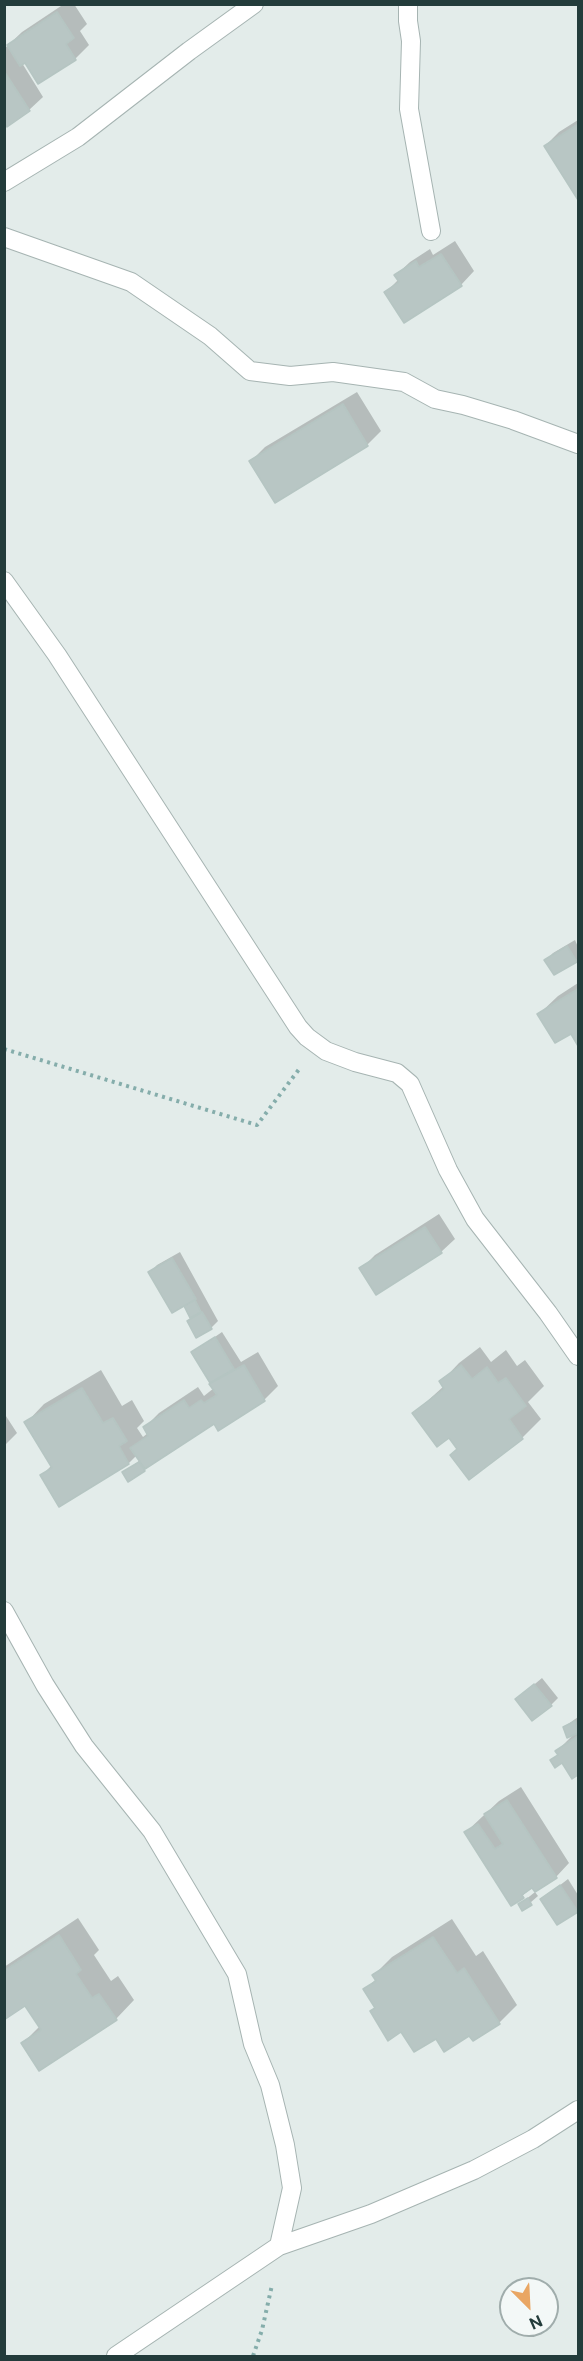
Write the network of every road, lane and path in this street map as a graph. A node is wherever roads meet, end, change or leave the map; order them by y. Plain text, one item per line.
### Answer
1 (254, 4) edge
2 (408, 4) edge
3 (4, 182) edge
4 (431, 231) dead end
5 (4, 237) edge
6 (579, 444) edge
7 (4, 581) edge
8 (317, 1045) junction
9 (4, 1049) edge
10 (579, 1356) edge
11 (4, 1611) edge
12 (579, 2110) edge
13 (279, 2246) junction
14 (116, 2356) edge
15 (253, 2356) edge

1 - 3 street
2 - 4 street
5 - 6 street
7 - 8 street
8 - 9 path
8 - 10 street
11 - 13 street
12 - 13 street
13 - 14 street
13 - 15 path

